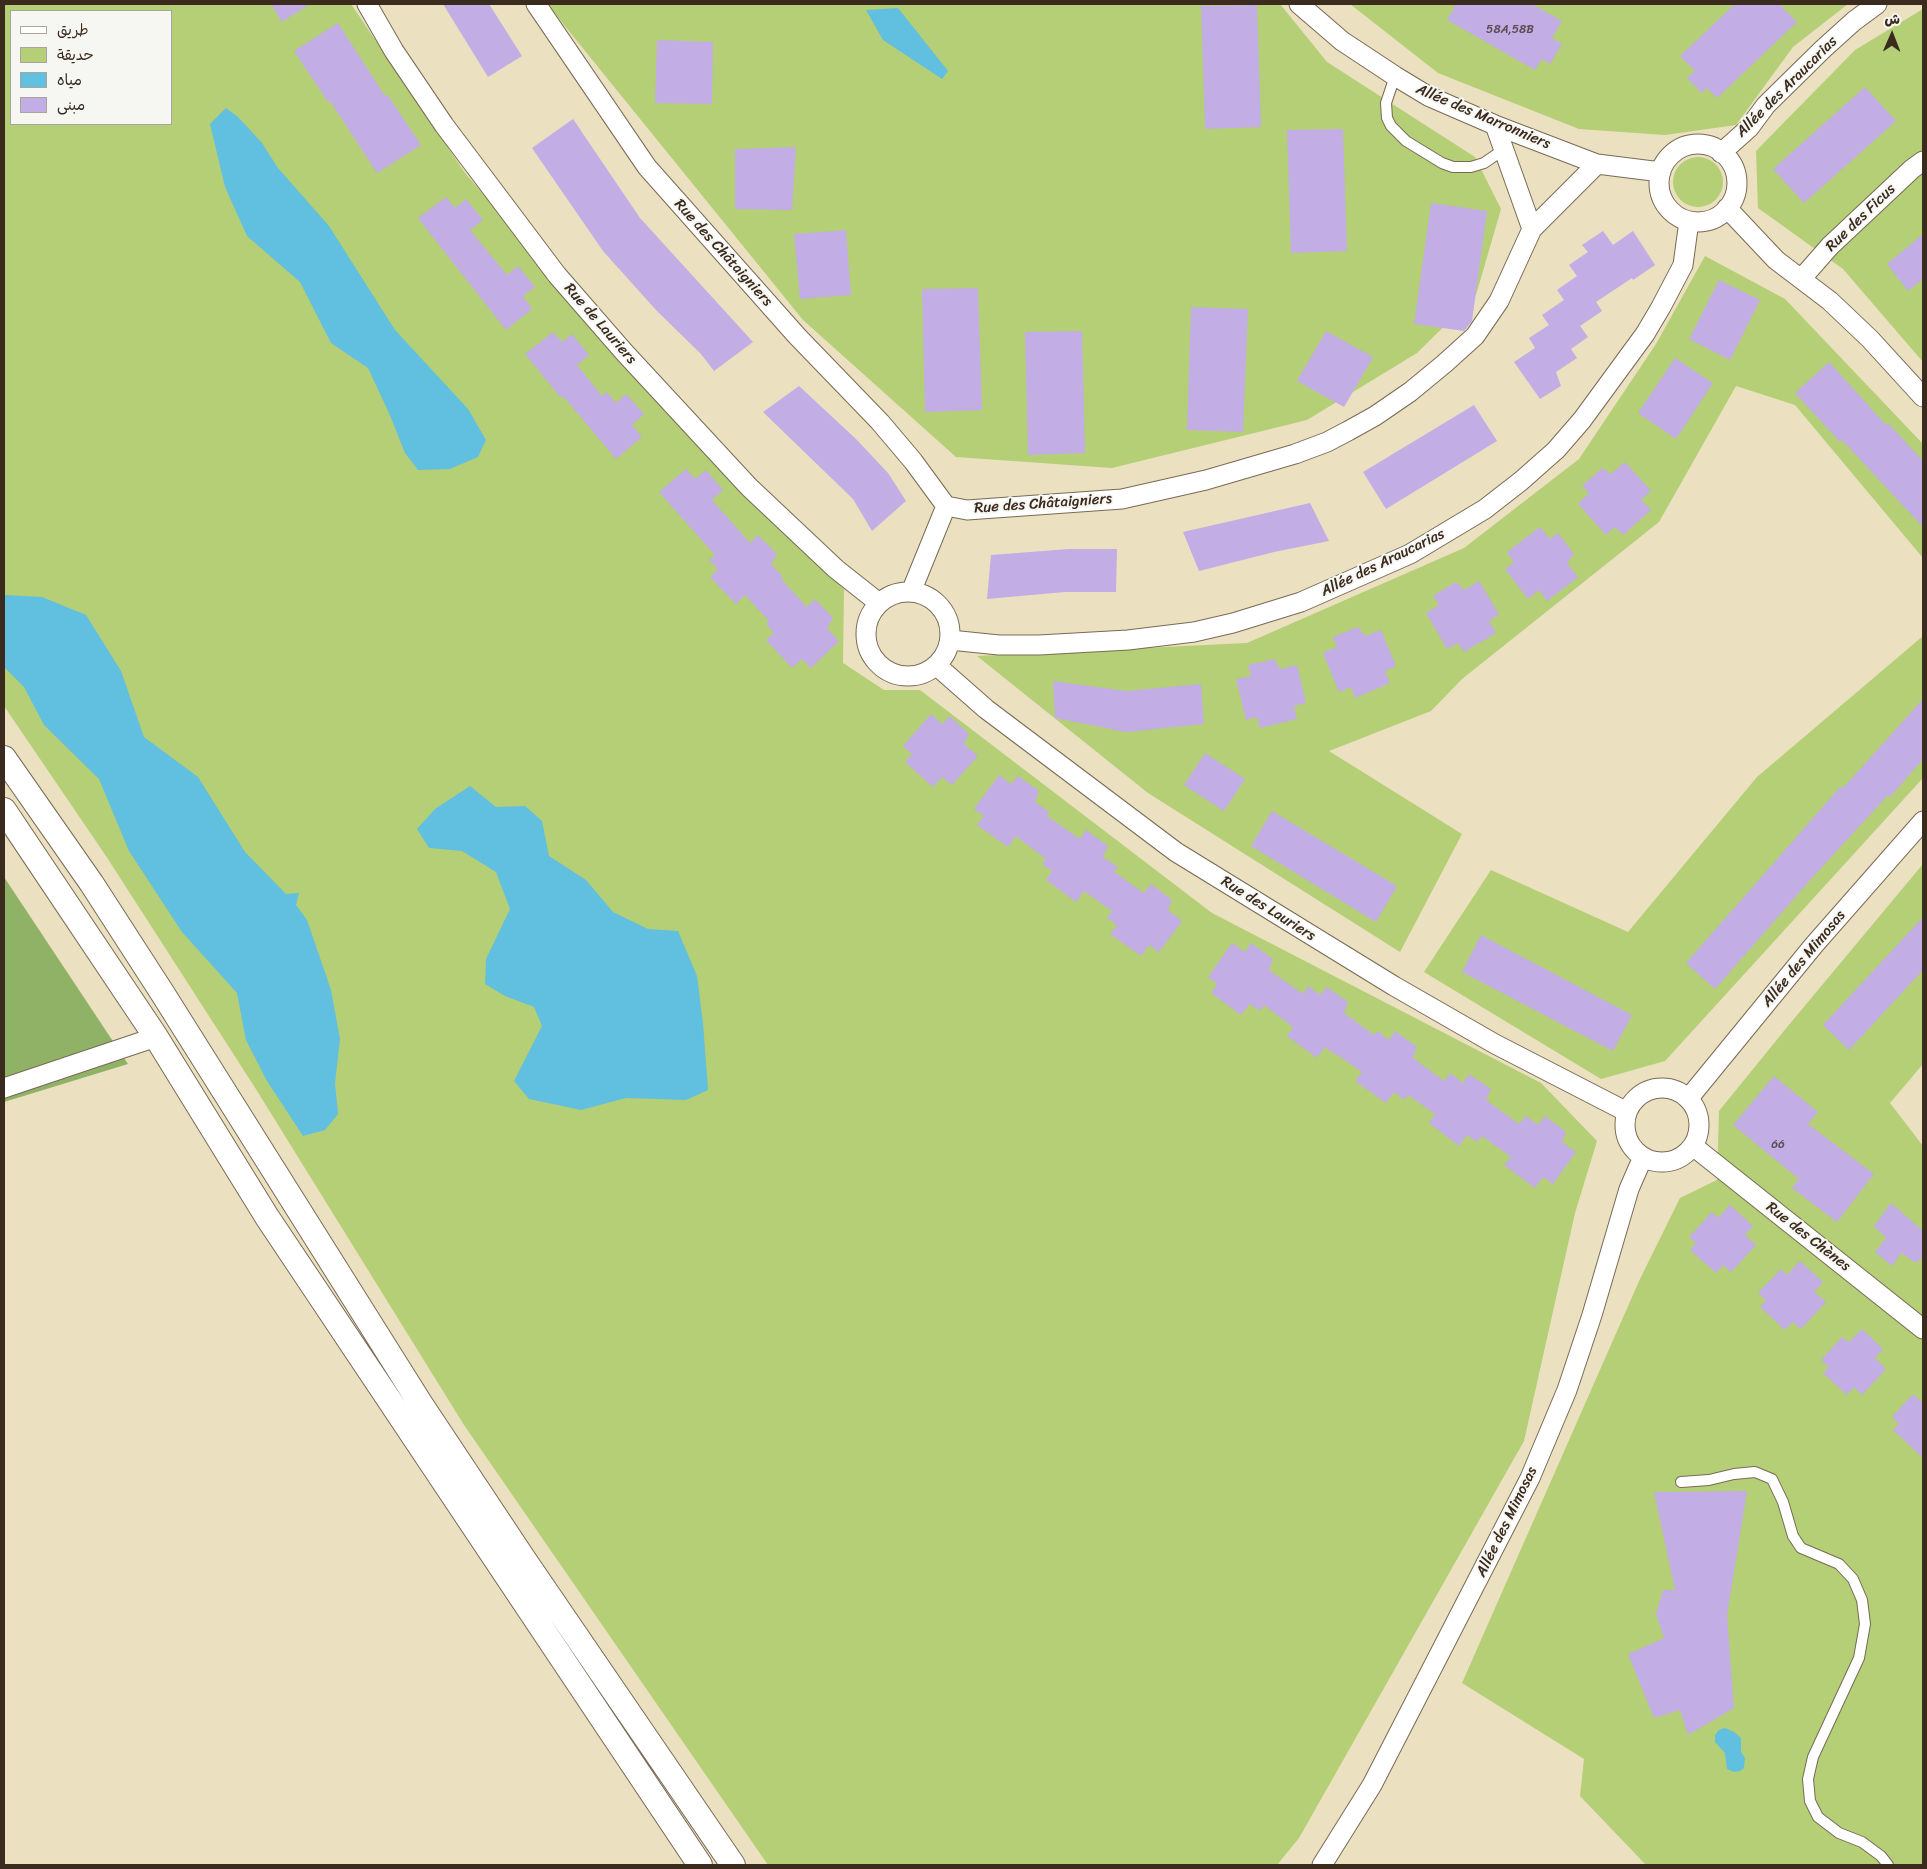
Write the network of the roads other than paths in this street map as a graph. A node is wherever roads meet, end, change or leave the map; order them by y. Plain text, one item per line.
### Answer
1 (367, 4) edge
2 (536, 4) edge
3 (1299, 4) edge
4 (1877, 4) edge
5 (1395, 76) junction
6 (1495, 125) junction
7 (1503, 150) junction
8 (1721, 153) junction
9 (1923, 161) edge
10 (1597, 164) junction
11 (1661, 172) junction
12 (1727, 208) junction
13 (1689, 221) junction
14 (1532, 229) junction
15 (1802, 278) junction
16 (1923, 397) edge
17 (946, 506) junction
18 (911, 592) junction
19 (879, 603) junction
20 (950, 640) junction
21 (936, 665) junction
22 (4, 758) edge
23 (4, 810) edge
24 (1923, 821) edge
25 (156, 1037) junction
26 (4, 1088) edge
27 (1688, 1099) junction
28 (1627, 1112) junction
29 (1693, 1146) junction
30 (1642, 1156) junction
31 (1923, 1329) edge
32 (1681, 1482) dead end
33 (700, 1865) edge
34 (733, 1865) edge
35 (1322, 1865) edge
36 (1888, 1865) edge

1 - 19 street, Rue de Lauriers
2 - 17 street, Rue des Châtaigniers
3 - 5 street, Allée des Marronniers
4 - 8 street, Allée des Araucarias
5 - 6 street, Allée des Marronniers
5 - 7 lane
6 - 7 street
6 - 10 street, Allée des Marronniers
7 - 14 street
8 - 11 street
8 - 12 street
9 - 15 street, Rue des Ficus
10 - 11 street, Allée des Marronniers
10 - 14 street, Rue des Châtaigniers
11 - 13 street
12 - 13 street
12 - 15 street
13 - 20 street, Allée des Araucarias
14 - 17 street, Rue des Châtaigniers
15 - 16 street
17 - 18 street
18 - 19 street
18 - 20 street
19 - 21 street
20 - 21 street
21 - 28 street, Rue des Lauriers
22 - 34 street
23 - 25 street
24 - 27 street, Allée des Mimosas
25 - 26 street
25 - 33 street
27 - 28 street
27 - 29 street
28 - 30 street
29 - 30 street
29 - 31 street, Rue des Chènes
30 - 35 street, Allée des Mimosas
32 - 36 lane

